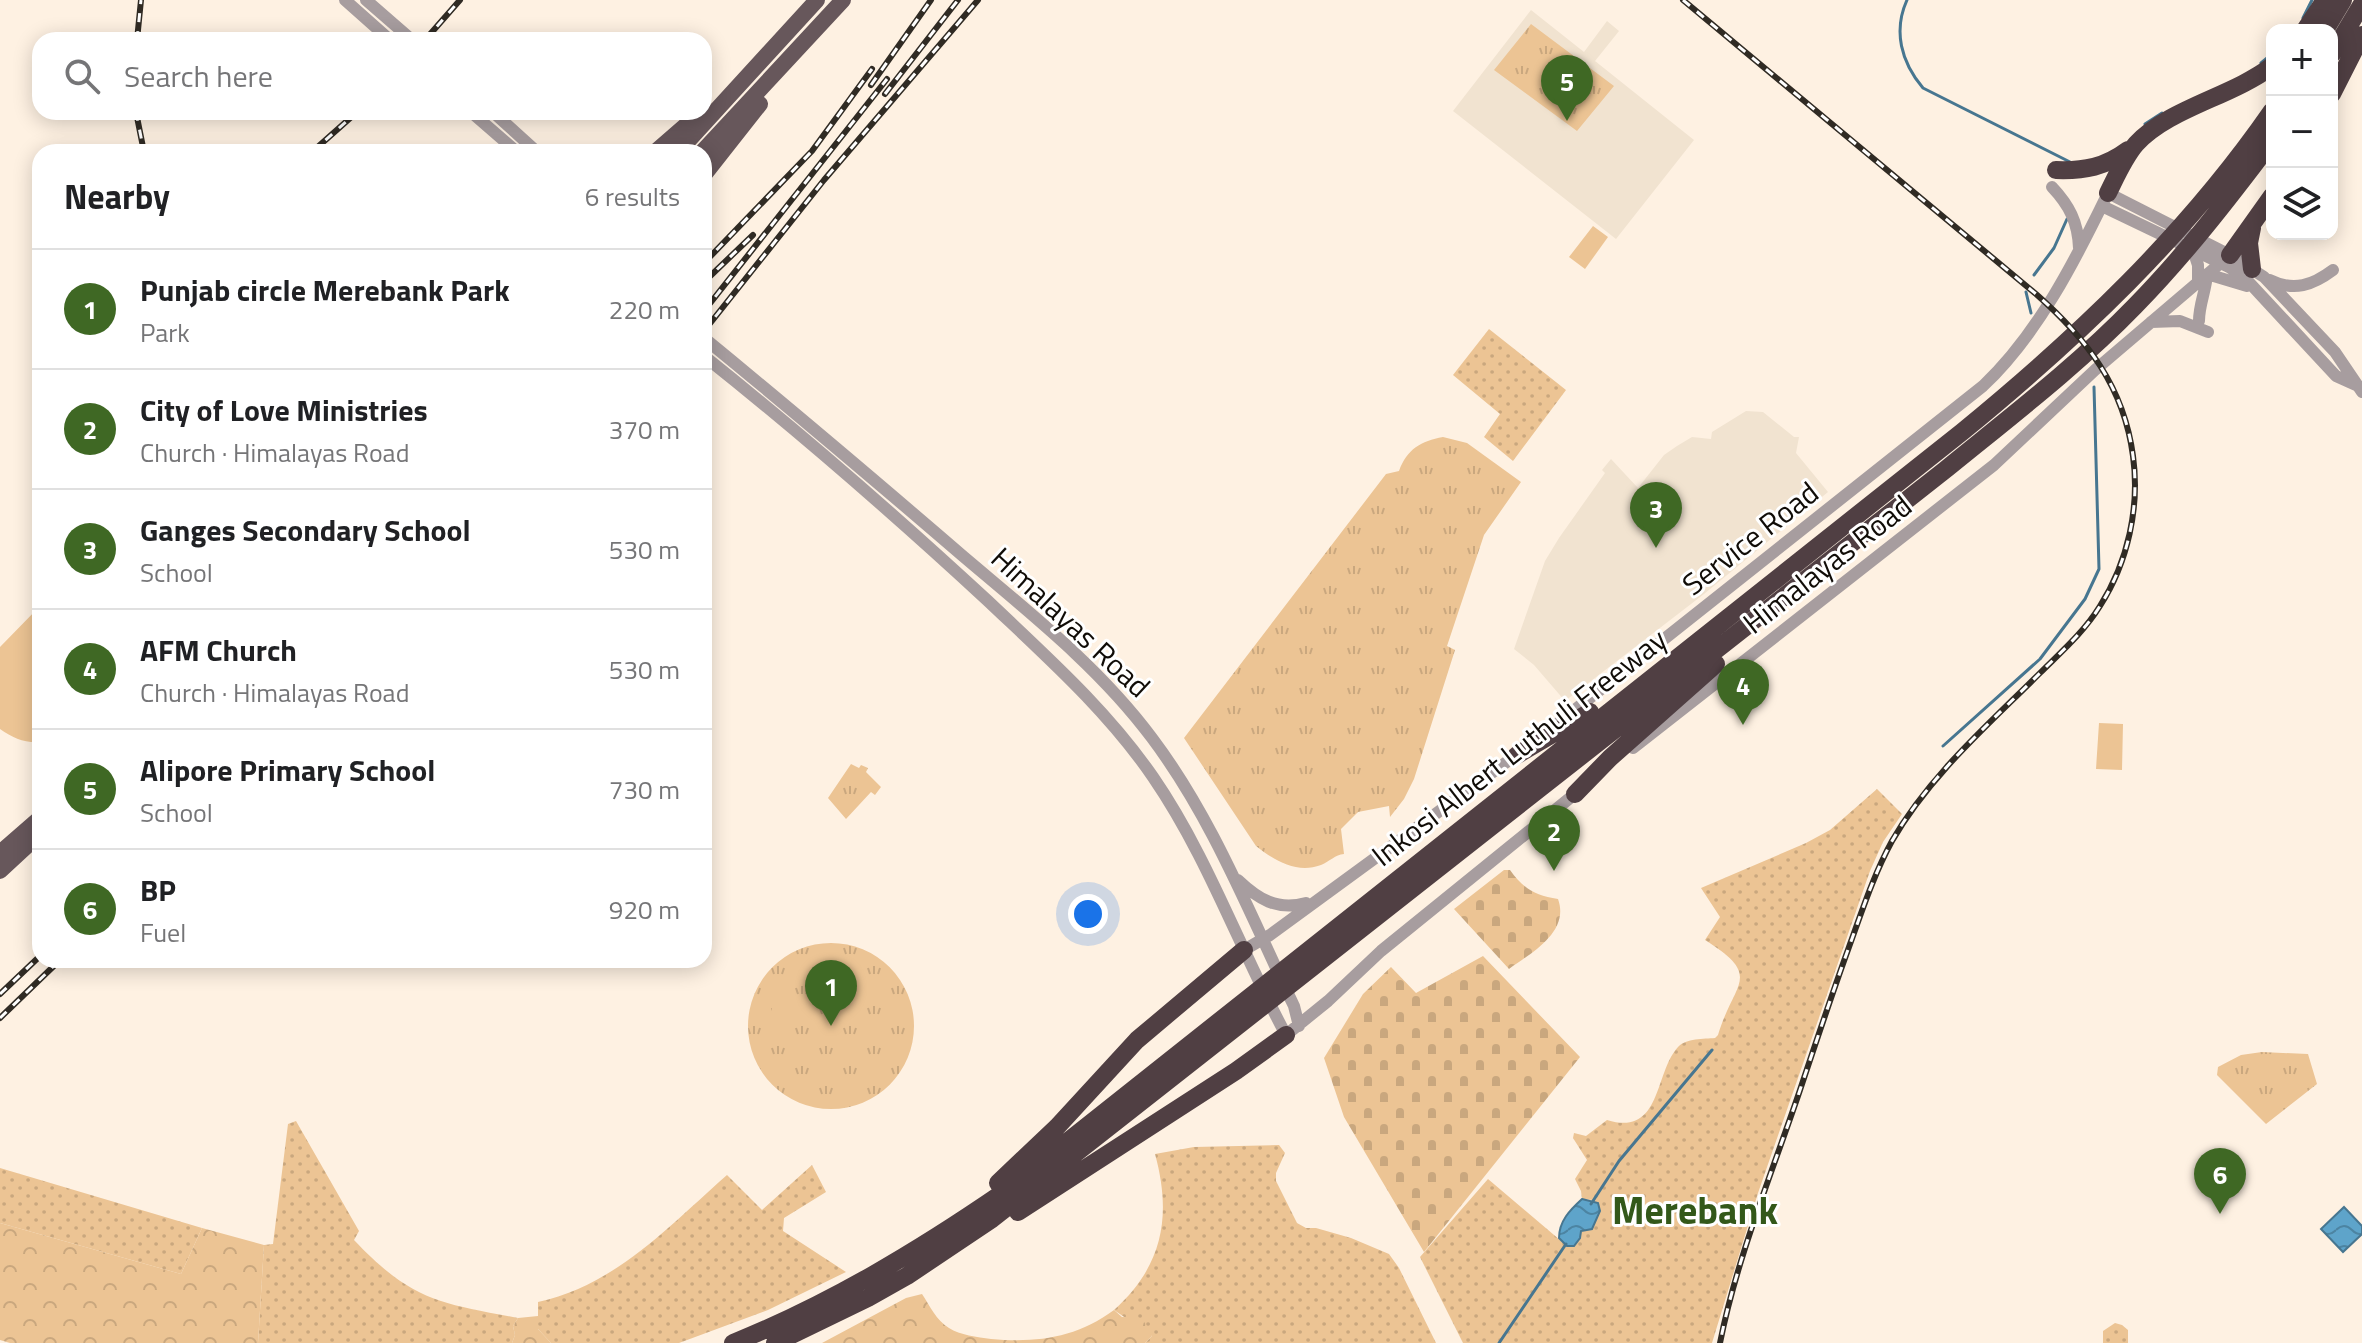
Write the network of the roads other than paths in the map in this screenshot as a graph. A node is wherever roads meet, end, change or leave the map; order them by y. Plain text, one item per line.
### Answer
1 (345, 0) edge
2 (366, 0) edge
3 (817, 0) edge
4 (843, 0) edge
5 (2325, 0) edge
6 (2343, 0) edge
7 (2362, 4) edge
8 (2309, 24) edge
9 (2329, 24) edge
10 (381, 32) edge
11 (403, 32) edge
12 (2362, 35) edge
13 (2338, 44) edge
14 (766, 56) junction
15 (791, 56) junction
16 (2266, 70) edge
17 (2338, 82) edge
18 (712, 103) edge
19 (712, 115) edge
20 (480, 120) edge
21 (502, 120) edge
22 (692, 120) edge
23 (707, 120) edge
24 (2266, 120) edge
25 (508, 144) edge
26 (528, 144) edge
27 (664, 144) edge
28 (685, 144) edge
29 (709, 144) edge
30 (2136, 144) junction
31 (2266, 147) edge
32 (712, 165) edge
33 (2054, 178) joint
34 (2105, 200) junction
35 (2266, 206) edge
36 (2202, 215) junction
37 (2252, 228) junction
38 (2193, 250) junction
39 (2079, 251) junction
40 (2225, 259) junction
41 (2333, 270) dead end
42 (2258, 273) junction
43 (2202, 278) junction
44 (2257, 290) junction
45 (2151, 322) junction
46 (712, 345) edge
47 (712, 362) edge
48 (2089, 363) junction
49 (2359, 389) edge
50 (1815, 572) junction
51 (1668, 665) junction
52 (1517, 755) junction
53 (1575, 794) junction
54 (32, 825) edge
55 (32, 841) edge
56 (0, 853) edge
57 (0, 871) edge
58 (1231, 873) junction
59 (1313, 902) junction
60 (1263, 940) junction
61 (1244, 950) junction
62 (1295, 971) junction
63 (1244, 1012) junction
64 (1293, 1030) junction
65 (946, 1232) junction
66 (907, 1276) junction
67 (733, 1343) edge
68 (775, 1343) edge

1 - 10 street
2 - 11 street
3 - 14 main road
4 - 15 main road
5 - 8 highway
6 - 9 highway
7 - 13 highway
12 - 17 highway
14 - 18 main road
14 - 19 main road
15 - 29 main road
15 - 32 main road
16 - 30 highway
20 - 25 street
21 - 26 street
22 - 27 main road
23 - 28 main road
24 - 36 highway, Inkosi Albert Luthuli Freeway
30 - 33 highway
30 - 34 highway
31 - 36 highway, Inkosi Albert Luthuli Freeway
33 - 39 street
34 - 38 street
34 - 39 street, Service Road
34 - 40 street
35 - 37 highway
36 - 48 highway, Inkosi Albert Luthuli Freeway
36 - 51 highway, Inkosi Albert Luthuli Freeway
37 - 40 highway
37 - 42 highway
38 - 40 street
38 - 43 street
39 - 52 street, Service Road
40 - 42 street
40 - 43 street, Himalayas Road
40 - 44 street
41 - 42 street
42 - 49 street
43 - 44 street
43 - 45 street, Himalayas Road
43 - 45 street
44 - 49 street
45 - 48 street, Himalayas Road
46 - 58 street, Himalayas Road
47 - 61 street, Himalayas Road
48 - 50 highway, Inkosi Albert Luthuli Freeway
48 - 53 street, Himalayas Road
50 - 53 highway
50 - 62 highway, Inkosi Albert Luthuli Freeway
51 - 52 highway
51 - 62 highway, Inkosi Albert Luthuli Freeway
52 - 59 street, Service Road
53 - 64 street, Himalayas Road
54 - 56 main road
55 - 57 main road
58 - 59 street
58 - 60 street, Himalayas Road
59 - 60 street, Service Road
60 - 61 street, Service Road
60 - 64 street, Himalayas Road
61 - 64 street, Himalayas Road
61 - 65 highway
62 - 63 highway, Inkosi Albert Luthuli Freeway
63 - 65 highway, Inkosi Albert Luthuli Freeway
63 - 66 highway, Inkosi Albert Luthuli Freeway
64 - 66 highway
65 - 67 highway, Inkosi Albert Luthuli Freeway
66 - 68 highway, Inkosi Albert Luthuli Freeway

